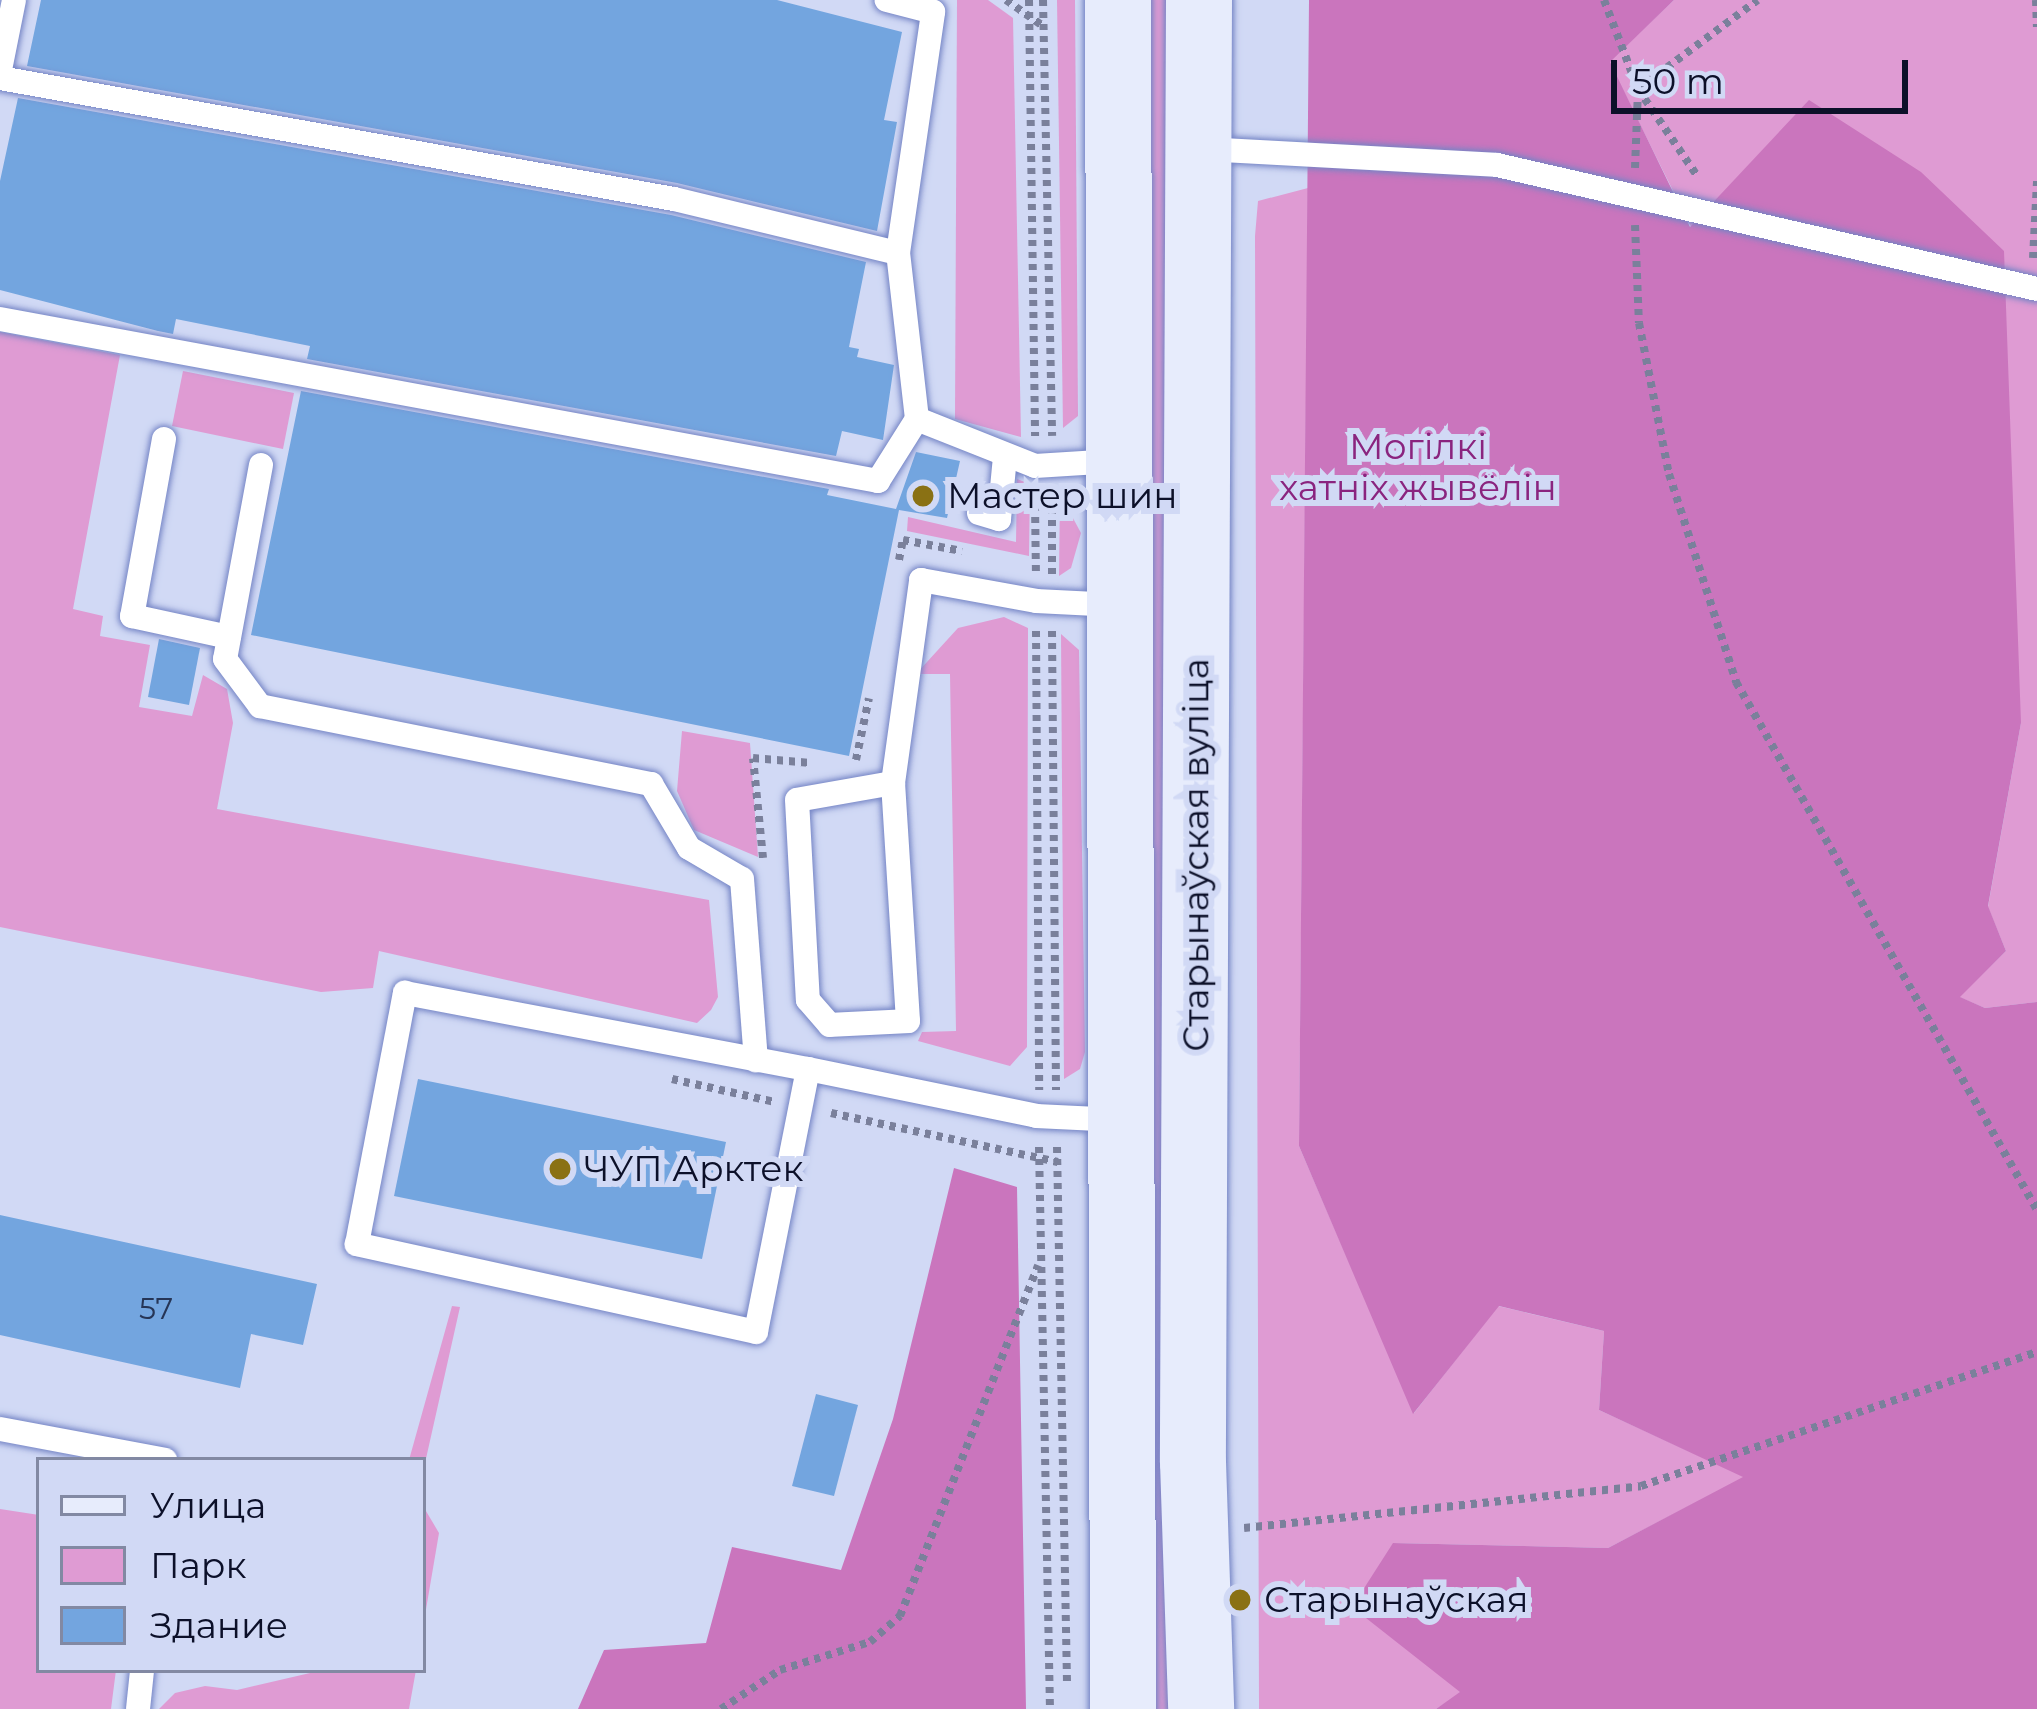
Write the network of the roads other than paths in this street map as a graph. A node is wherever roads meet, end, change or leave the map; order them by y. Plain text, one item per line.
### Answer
1 (14, 0) edge
2 (887, 0) edge
3 (1118, 0) edge
4 (1199, 0) edge
5 (0, 74) edge
6 (1199, 149) junction
7 (898, 253) junction
8 (2036, 289) edge
9 (0, 319) edge
10 (917, 419) junction
11 (164, 439) dead end
12 (1005, 457) junction
13 (1118, 461) junction
14 (261, 465) dead end
15 (979, 513) dead end
16 (1118, 605) junction
17 (230, 637) junction
18 (893, 783) junction
19 (756, 1060) junction
20 (808, 1070) junction
21 (1121, 1120) junction
22 (0, 1429) edge
23 (159, 1457) edge
24 (142, 1673) edge
25 (138, 1709) edge
26 (1123, 1709) edge
27 (1201, 1709) edge

1 - 5 lane
2 - 7 lane
3 - 13 main road, Старынаўская вуліца
4 - 6 main road, Старынаўская вуліца
5 - 7 lane
6 - 8 lane
6 - 27 main road, Старынаўская вуліца
7 - 10 lane
9 - 10 lane
10 - 12 lane
11 - 17 lane
12 - 13 lane
12 - 15 lane
13 - 16 main road, Старынаўская вуліца
14 - 17 lane
16 - 18 lane
16 - 21 main road, Старынаўская вуліца
17 - 19 lane
18 - 18 lane
19 - 20 lane
19 - 20 lane
20 - 21 lane
21 - 26 main road, Старынаўская вуліца
22 - 23 lane
24 - 25 lane

